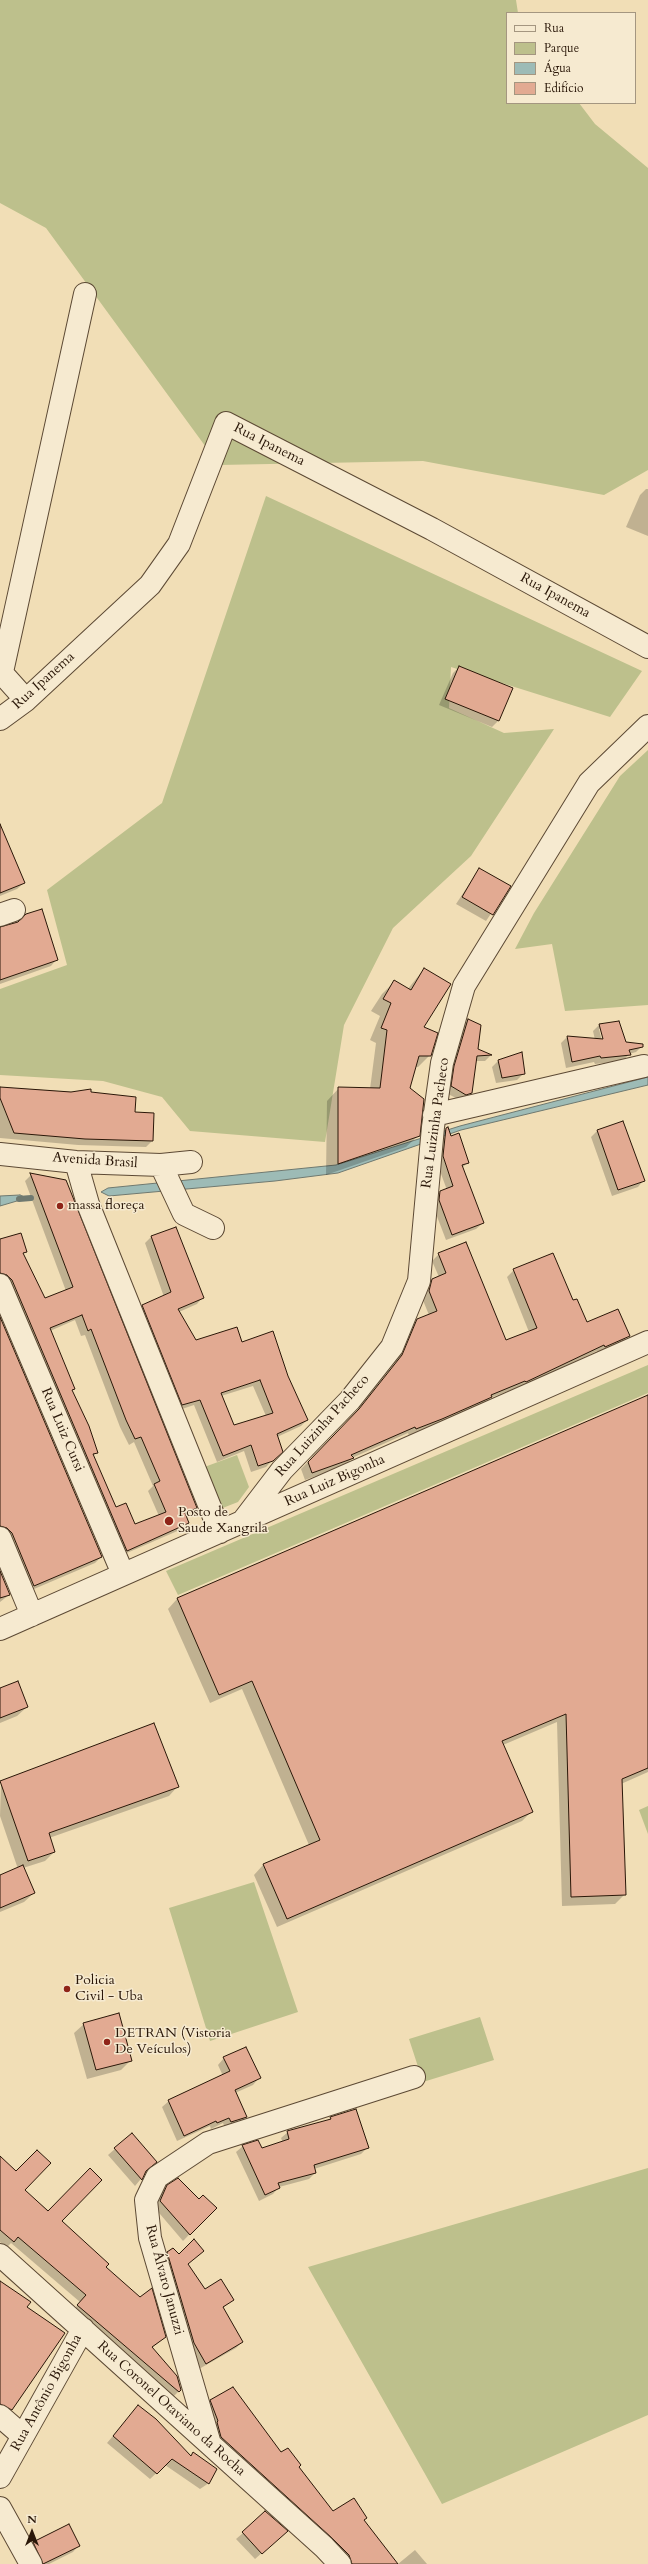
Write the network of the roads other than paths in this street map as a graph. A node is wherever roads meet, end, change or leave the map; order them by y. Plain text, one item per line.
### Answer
1 (85, 294) dead end
2 (648, 647) edge
3 (1, 672) edge
4 (26, 700) junction
5 (0, 719) edge
6 (648, 726) edge
7 (644, 1066) dead end
8 (434, 1115) junction
9 (0, 1154) edge
10 (76, 1162) junction
11 (191, 1162) dead end
12 (163, 1170) junction
13 (213, 1228) dead end
14 (0, 1285) edge
15 (648, 1342) edge
16 (243, 1521) junction
17 (220, 1532) junction
18 (0, 1538) edge
19 (123, 1574) junction
20 (32, 1615) junction
21 (0, 1629) edge
22 (414, 2077) dead end
23 (0, 2255) edge
24 (83, 2329) junction
25 (0, 2416) edge
26 (23, 2436) junction
27 (210, 2444) junction
28 (0, 2477) edge
29 (0, 2508) edge
30 (338, 2563) edge
31 (31, 2564) edge

1 - 3 street
2 - 4 street, Rua Ipanema
3 - 4 street
4 - 5 street, Rua Ipanema
6 - 8 street, Rua Luizinha Pacheco
7 - 8 street
8 - 16 street, Rua Luizinha Pacheco
9 - 10 street, Avenida Brasil
10 - 12 street, Avenida Brasil
10 - 17 street
11 - 12 street, Avenida Brasil
12 - 13 street
14 - 19 street, Rua Luiz Cursi
15 - 16 street, Rua Luiz Bigonha
16 - 17 street, Rua Luiz Bigonha
17 - 19 street, Rua Luiz Bigonha
18 - 20 street
19 - 20 street, Rua Luiz Bigonha
20 - 21 street, Rua Luiz Bigonha
22 - 27 street, Rua Álvaro Januzzi
23 - 24 street, Rua Coronel Otaviano da Rocha
24 - 26 street, Rua Antônio Bigonha
24 - 27 street, Rua Coronel Otaviano da Rocha
25 - 26 street
26 - 28 street, Rua Antônio Bigonha
27 - 30 street, Rua Coronel Otaviano da Rocha
29 - 31 street

